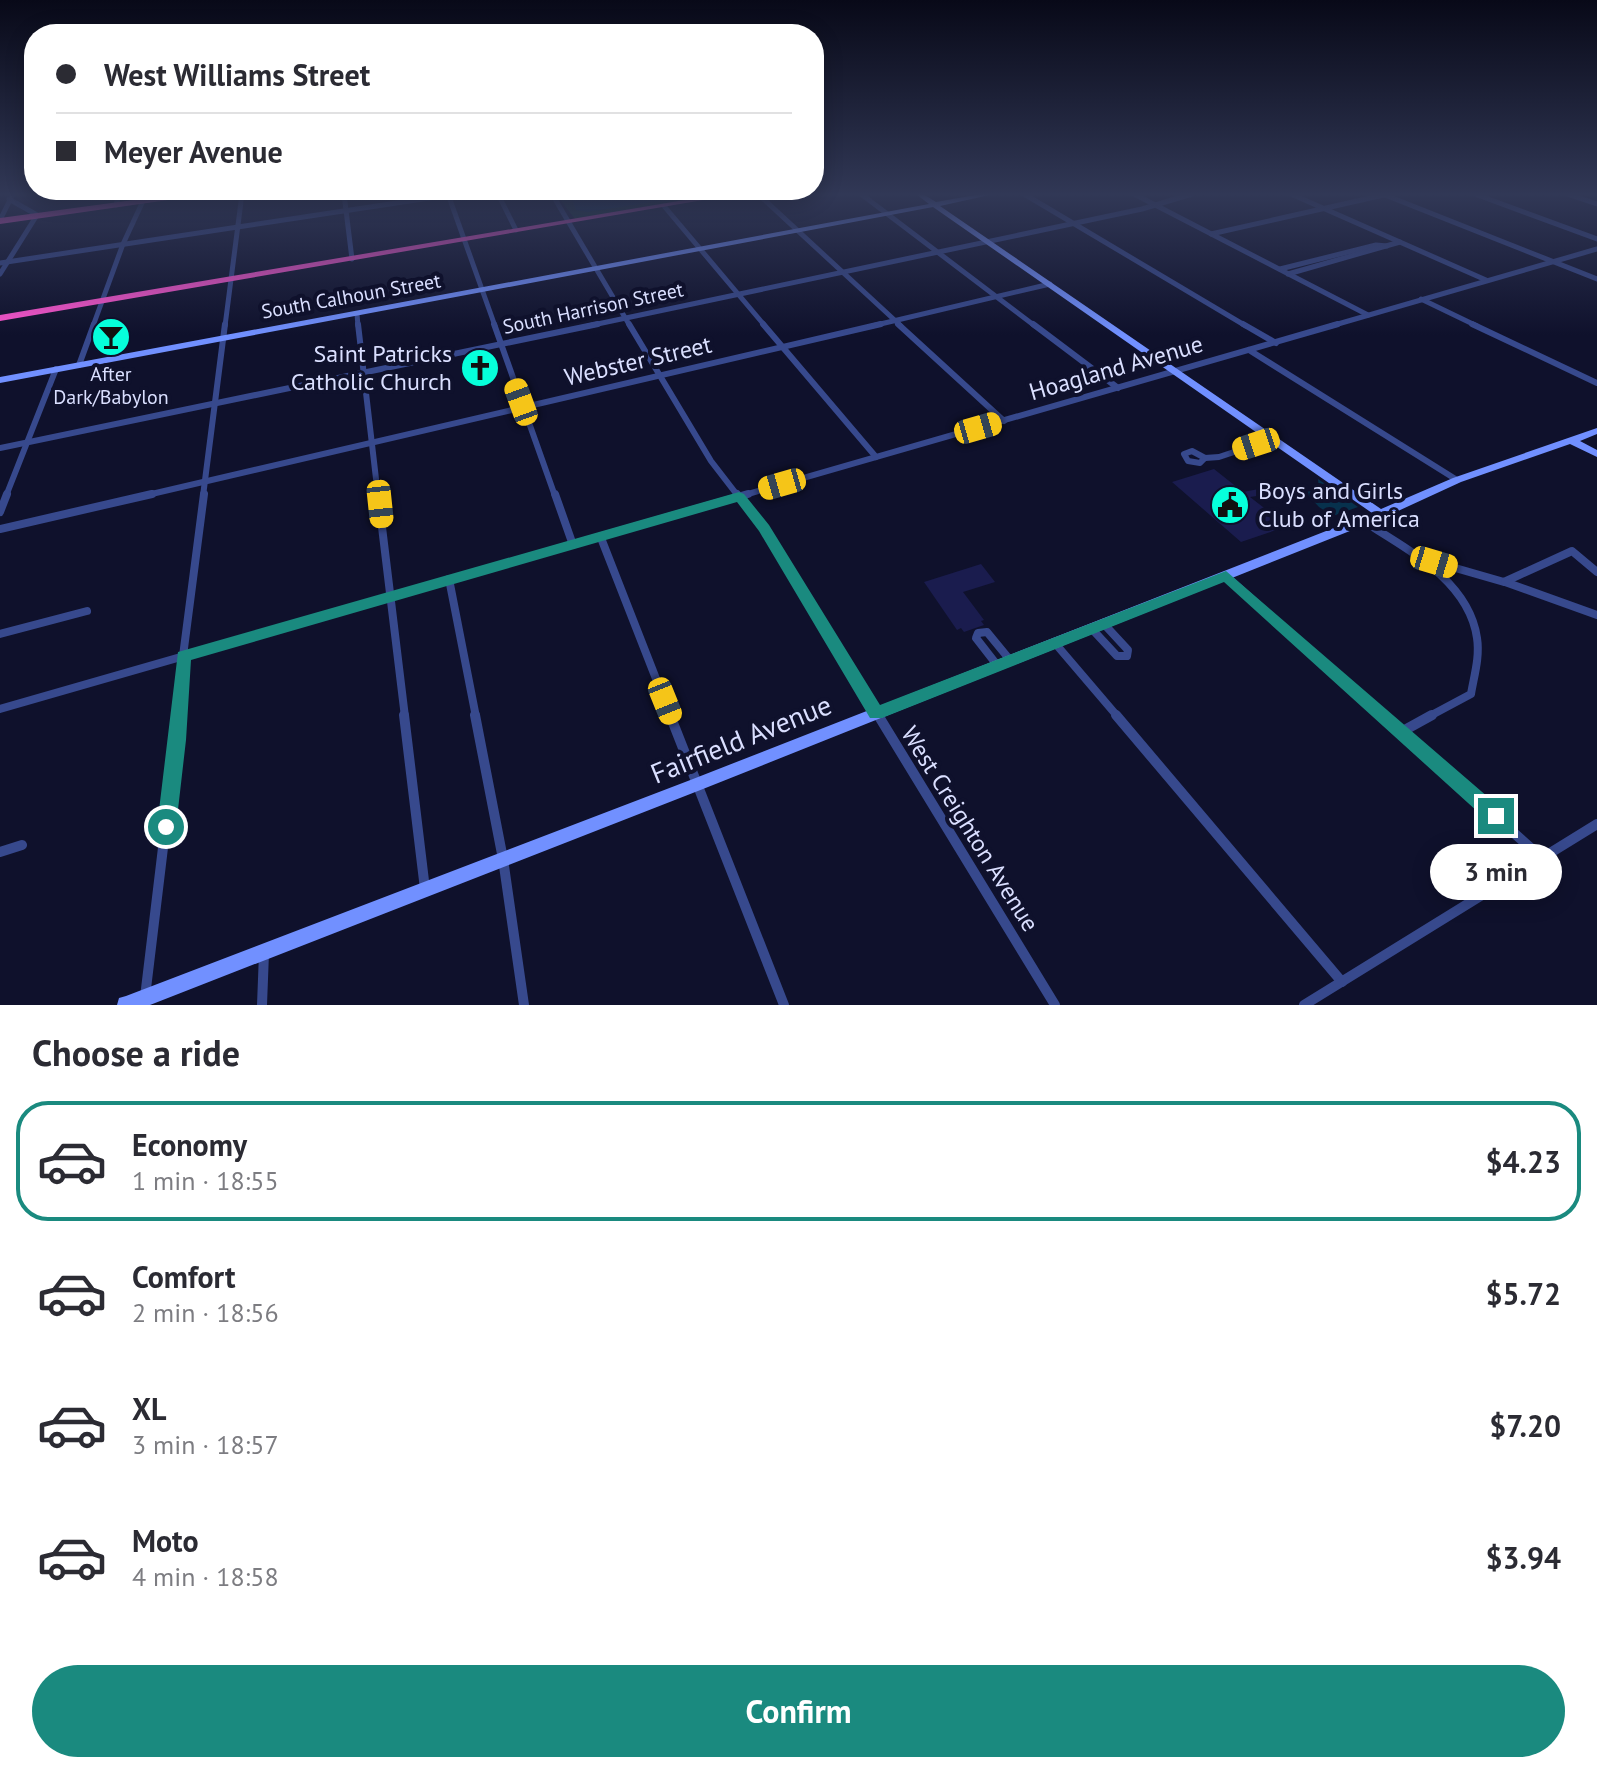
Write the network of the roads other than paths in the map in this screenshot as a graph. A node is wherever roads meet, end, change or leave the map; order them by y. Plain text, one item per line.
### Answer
1 (463, 240) edge
2 (19, 241) edge
3 (124, 241) edge
4 (144, 241) edge
5 (235, 241) edge
6 (350, 241) edge
7 (458, 241) edge
8 (579, 241) edge
9 (693, 241) edge
10 (744, 241) edge
11 (808, 241) edge
12 (923, 241) edge
13 (994, 241) edge
14 (1104, 241) edge
15 (1225, 241) edge
16 (1388, 241) edge
17 (1502, 241) edge
18 (989, 242) junction
19 (1403, 242) joint
20 (123, 244) junction
21 (1395, 244) junction
22 (1387, 246) junction
23 (700, 249) junction
24 (1597, 249) edge
25 (938, 252) junction
26 (1342, 254) junction
27 (1330, 256) junction
28 (1350, 258) junction
29 (352, 259) junction
30 (1339, 261) junction
31 (4, 262) edge
32 (1554, 262) junction
33 (595, 268) junction
34 (1280, 269) junction
35 (842, 272) junction
36 (0, 274) edge
37 (1288, 274) junction
38 (231, 279) junction
39 (1597, 279) edge
40 (1486, 280) junction
41 (1050, 284) junction
42 (481, 291) junction
43 (738, 294) junction
44 (997, 296) junction
45 (1421, 299) junction
46 (104, 301) junction
47 (357, 314) junction
48 (1368, 315) junction
49 (0, 318) edge
50 (625, 318) junction
51 (895, 320) junction
52 (225, 338) junction
53 (1276, 343) junction
54 (500, 344) junction
55 (783, 346) junction
56 (1249, 350) junction
57 (79, 365) junction
58 (56, 369) junction
59 (1176, 371) junction
60 (364, 372) junction
61 (659, 375) junction
62 (0, 380) edge
63 (1597, 383) edge
64 (1118, 388) junction
65 (214, 403) junction
66 (523, 407) junction
67 (1004, 421) junction
68 (1597, 431) edge
69 (1273, 439) junction
70 (1571, 440) junction
71 (30, 442) junction
72 (373, 442) junction
73 (0, 448) edge
74 (1597, 454) edge
75 (876, 457) junction
76 (1205, 458) dead end
77 (1457, 480) junction
78 (206, 481) junction
79 (739, 497) junction
80 (0, 512) edge
81 (1381, 514) junction
82 (1363, 521) junction
83 (0, 529) edge
84 (601, 538) junction
85 (573, 545) junction
86 (1418, 557) junction
87 (1597, 572) edge
88 (1226, 576) junction
89 (449, 579) junction
90 (1504, 582) junction
91 (390, 596) junction
92 (87, 611) dead end
93 (1597, 615) edge
94 (0, 634) edge
95 (1054, 642) junction
96 (183, 656) junction
97 (1010, 660) junction
98 (997, 665) junction
99 (0, 709) edge
100 (876, 713) junction
101 (1403, 731) junction
102 (698, 784) junction
103 (1597, 824) edge
104 (22, 845) dead end
105 (0, 852) edge
106 (1542, 858) junction
107 (503, 859) junction
108 (425, 889) junction
109 (264, 953) junction
110 (1342, 982) junction
111 (145, 997) junction
112 (126, 1005) edge
113 (262, 1005) edge
114 (524, 1005) edge
115 (784, 1005) edge
116 (1055, 1005) edge
117 (1304, 1005) edge

1 - 42 street
2 - 31 street
3 - 20 street
4 - 20 street
5 - 38 street
6 - 29 street
7 - 29 highway
8 - 33 street, West Creighton Avenue
9 - 23 street
10 - 23 street, South Calhoun Street
11 - 35 street
12 - 25 street
13 - 18 street, South Harrison Street
14 - 53 street
15 - 34 street
16 - 21 street
17 - 32 street
18 - 25 street, South Harrison Street
18 - 41 street
19 - 21 street
19 - 40 street
20 - 31 street
20 - 46 street
21 - 22 street
21 - 40 street
22 - 26 street
22 - 28 street
23 - 33 street, South Calhoun Street
23 - 43 street
24 - 32 street, Hoagland Avenue
25 - 35 street, South Harrison Street
25 - 44 street
26 - 27 street
26 - 28 street
27 - 30 street
27 - 34 street
28 - 30 street
29 - 38 highway
30 - 37 street
31 - 36 street
32 - 39 street
32 - 40 street, Hoagland Avenue
33 - 42 street, South Calhoun Street
33 - 50 street, West Creighton Avenue
34 - 37 street
35 - 43 street, South Harrison Street
35 - 51 street
37 - 48 street
38 - 46 highway
38 - 52 street
40 - 45 street, Hoagland Avenue
41 - 44 street, Webster Street
41 - 59 street
42 - 47 street, South Calhoun Street
42 - 54 street
43 - 50 street, South Harrison Street
43 - 55 street
44 - 51 street, Webster Street
44 - 64 street
45 - 48 street, Hoagland Avenue
45 - 63 street
46 - 49 highway
46 - 57 street
47 - 52 street, South Calhoun Street
47 - 60 street
48 - 53 street, Hoagland Avenue
50 - 54 street, South Harrison Street
50 - 61 street, West Creighton Avenue
51 - 55 street, Webster Street
51 - 67 street
52 - 57 street, South Calhoun Street
52 - 65 street
53 - 56 street, Hoagland Avenue
54 - 60 street, South Harrison Street
54 - 66 street
55 - 61 street, Webster Street
55 - 75 street
56 - 59 street, Hoagland Avenue
56 - 77 street
57 - 58 street, South Calhoun Street
58 - 62 street, South Calhoun Street
58 - 71 street
59 - 64 street, Hoagland Avenue
59 - 69 street
60 - 65 street, South Harrison Street
60 - 72 street
61 - 66 street, Webster Street
61 - 79 street, West Creighton Avenue
64 - 67 street, Hoagland Avenue
65 - 71 street, South Harrison Street
65 - 78 street
66 - 72 street, Webster Street
66 - 85 street
67 - 75 street, Hoagland Avenue
68 - 70 street, Fairfield Avenue
69 - 76 street
69 - 81 street
70 - 74 street
70 - 77 street, Fairfield Avenue
71 - 73 street, South Harrison Street
71 - 80 street
72 - 78 street, Webster Street
72 - 91 street
75 - 79 street, Hoagland Avenue
77 - 81 street, Fairfield Avenue
78 - 83 street, Webster Street
78 - 96 street
79 - 84 street, Hoagland Avenue
79 - 100 street, West Creighton Avenue
81 - 82 street, Fairfield Avenue
82 - 86 street
82 - 88 street, Fairfield Avenue
84 - 85 street, Hoagland Avenue
84 - 102 street
85 - 89 street, Hoagland Avenue
86 - 90 street
86 - 101 street
87 - 90 street
88 - 95 street, Fairfield Avenue
88 - 101 street
89 - 91 street, Hoagland Avenue
89 - 107 street
90 - 93 street
91 - 96 street, Hoagland Avenue
91 - 108 street
92 - 94 street
95 - 97 street, Fairfield Avenue
95 - 110 street
96 - 99 street, Hoagland Avenue
96 - 111 street
97 - 98 street, Fairfield Avenue
97 - 98 street
98 - 100 street, Fairfield Avenue
100 - 102 street, Fairfield Avenue
100 - 116 street, West Creighton Avenue
101 - 106 street
102 - 107 street, Fairfield Avenue
102 - 115 street
103 - 106 street
104 - 105 street
106 - 110 street
107 - 108 street, Fairfield Avenue
107 - 114 street
108 - 109 street, Fairfield Avenue
109 - 111 street, Fairfield Avenue
109 - 113 street
110 - 117 street
111 - 112 street, Fairfield Avenue

